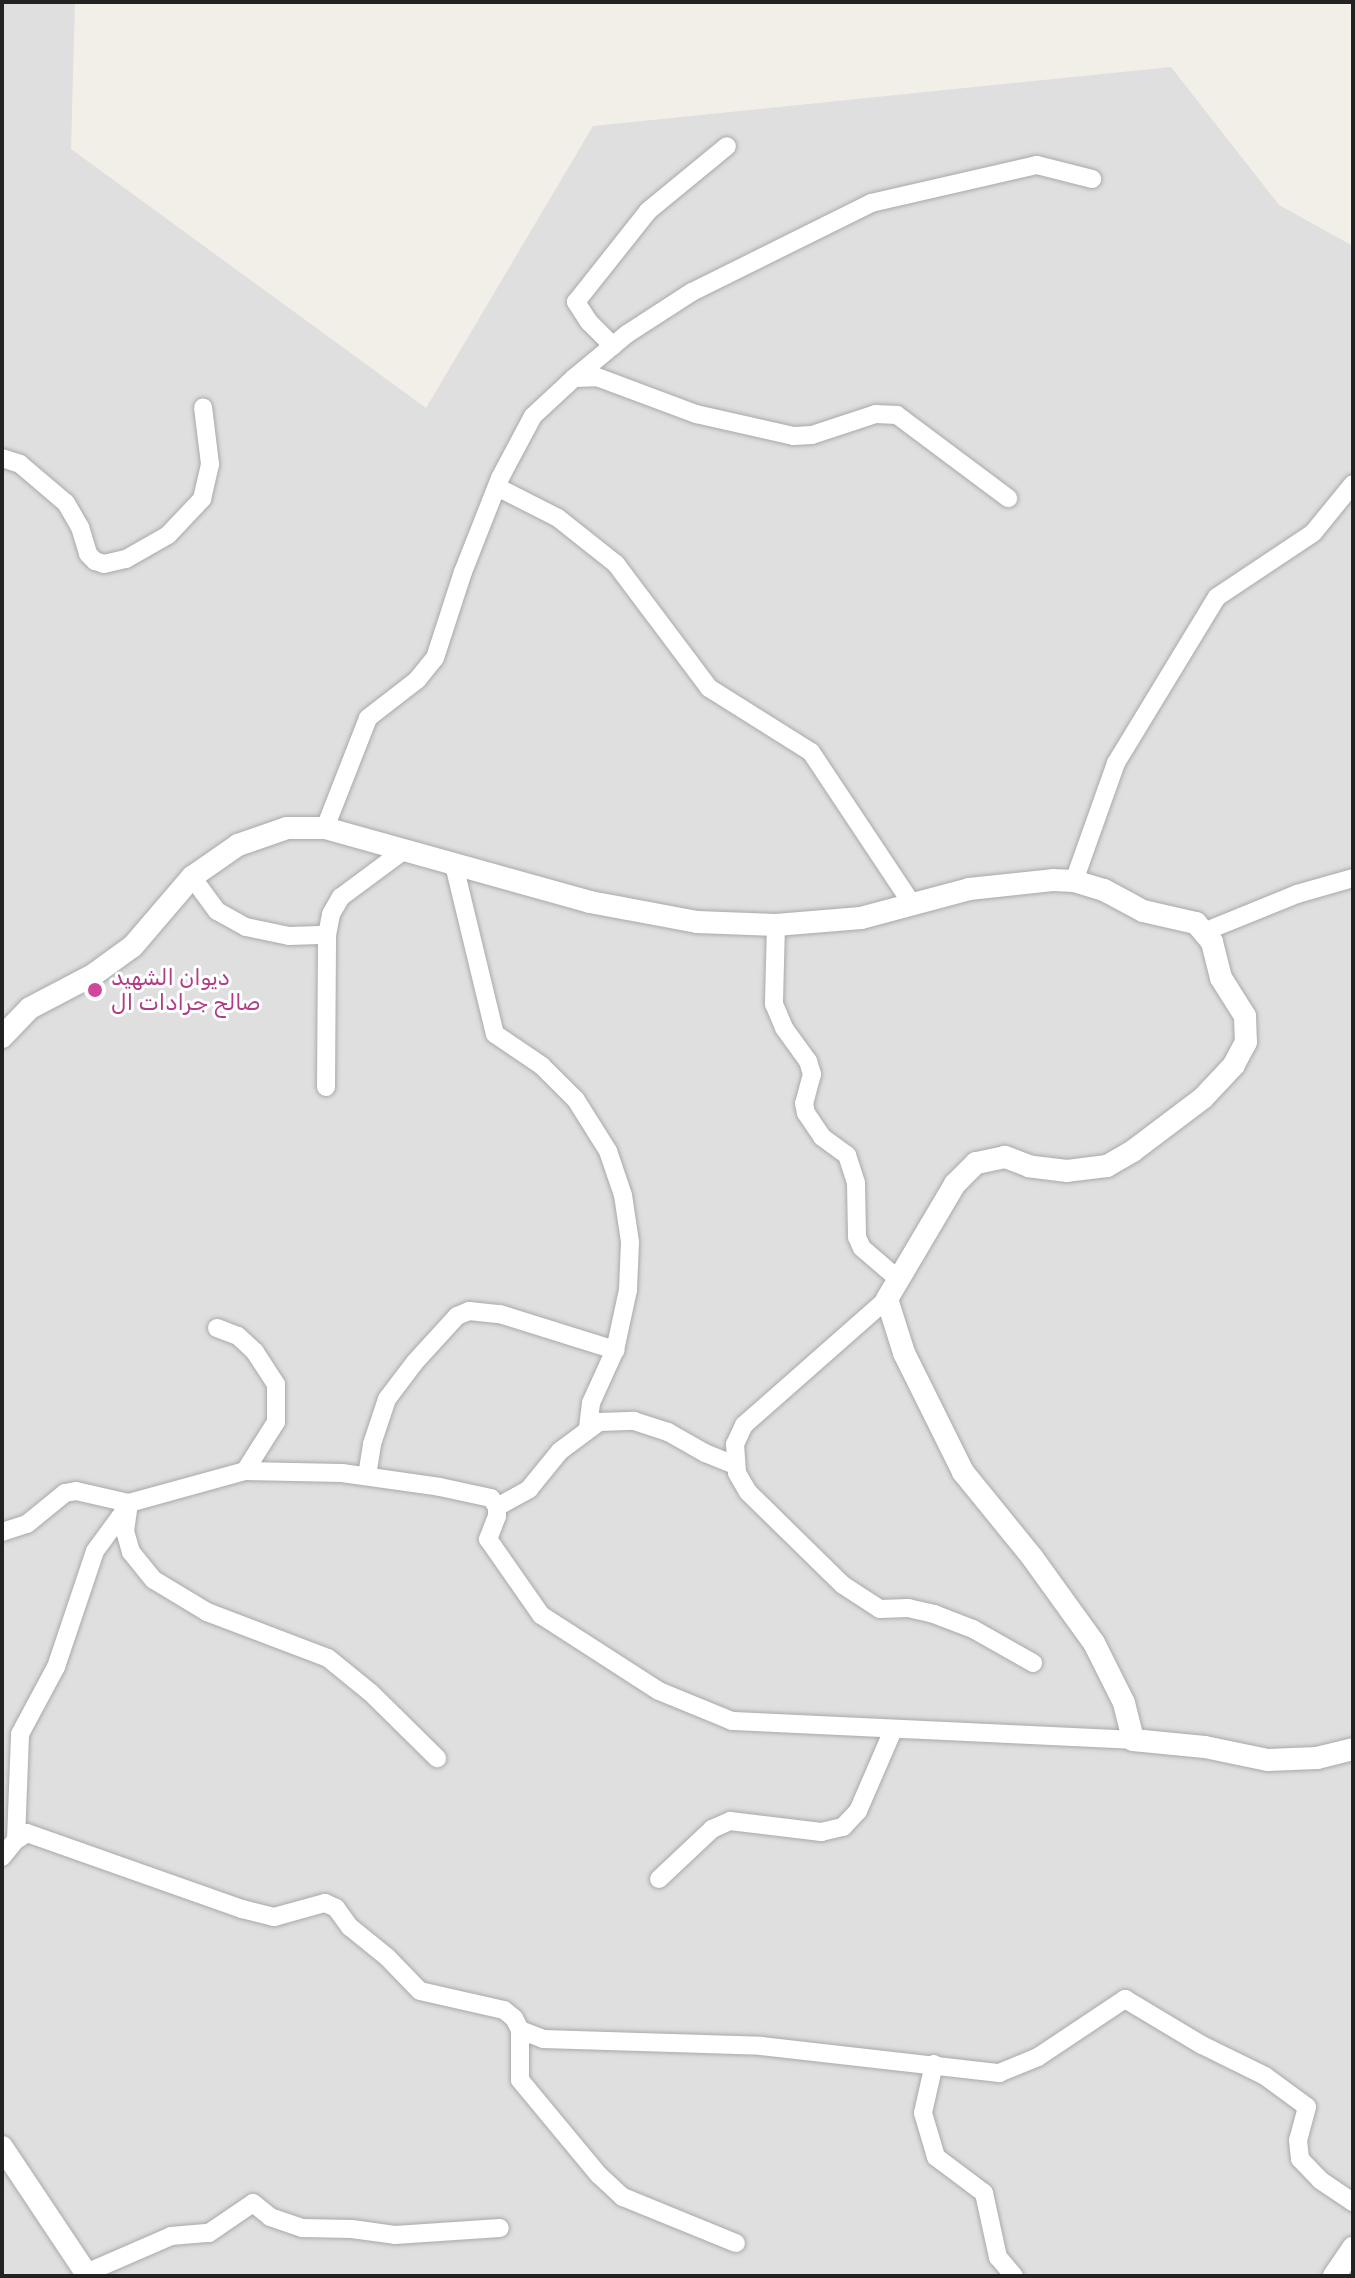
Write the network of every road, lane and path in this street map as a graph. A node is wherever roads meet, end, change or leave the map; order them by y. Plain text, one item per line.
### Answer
1 (727, 146) dead end
2 (1092, 179) dead end
3 (613, 346) junction
4 (574, 378) junction
5 (203, 407) dead end
6 (2, 458) edge
7 (1353, 484) edge
8 (497, 487) junction
9 (1008, 498) dead end
10 (325, 828) junction
11 (403, 851) junction
12 (454, 865) junction
13 (192, 877) junction
14 (1353, 878) edge
15 (1074, 881) junction
16 (912, 904) junction
17 (776, 925) junction
18 (1206, 931) junction
19 (327, 935) junction
20 (2, 1037) edge
21 (326, 1087) dead end
22 (892, 1289) junction
23 (217, 1328) dead end
24 (615, 1350) junction
25 (588, 1428) junction
26 (735, 1465) junction
27 (245, 1471) junction
28 (367, 1476) junction
29 (129, 1503) junction
30 (497, 1507) junction
31 (2, 1532) edge
32 (1033, 1663) dead end
33 (893, 1730) junction
34 (1133, 1740) junction
35 (1353, 1749) edge
36 (437, 1758) dead end
37 (16, 1840) junction
38 (2, 1857) edge
39 (659, 1879) dead end
40 (520, 2030) junction
41 (934, 2064) junction
42 (2, 2147) edge
43 (1353, 2202) edge
44 (500, 2228) dead end
45 (736, 2243) dead end
46 (1353, 2248) edge
47 (87, 2275) edge
48 (1014, 2276) edge
49 (1334, 2276) edge

1 - 3 street
2 - 3 street
3 - 4 street
4 - 8 street
4 - 9 street
5 - 6 street
7 - 15 street
8 - 10 street
8 - 16 street
10 - 11 street
10 - 13 street
11 - 12 street
11 - 19 street
12 - 17 street
12 - 24 street
13 - 19 street
13 - 20 street
14 - 18 street
15 - 16 street
15 - 18 street
16 - 17 street
17 - 22 street
18 - 22 street
19 - 21 street
22 - 26 street
22 - 34 street
23 - 27 street
24 - 25 street
24 - 28 street
25 - 26 street
25 - 30 street
26 - 32 street
27 - 28 street
27 - 29 street
28 - 30 street
29 - 31 street
29 - 36 street
29 - 37 street
30 - 33 street
33 - 34 street
33 - 39 street
34 - 35 street
37 - 38 street
37 - 40 street
40 - 41 street
40 - 45 street
41 - 43 street
41 - 48 street
42 - 47 street
44 - 47 street
46 - 49 street

